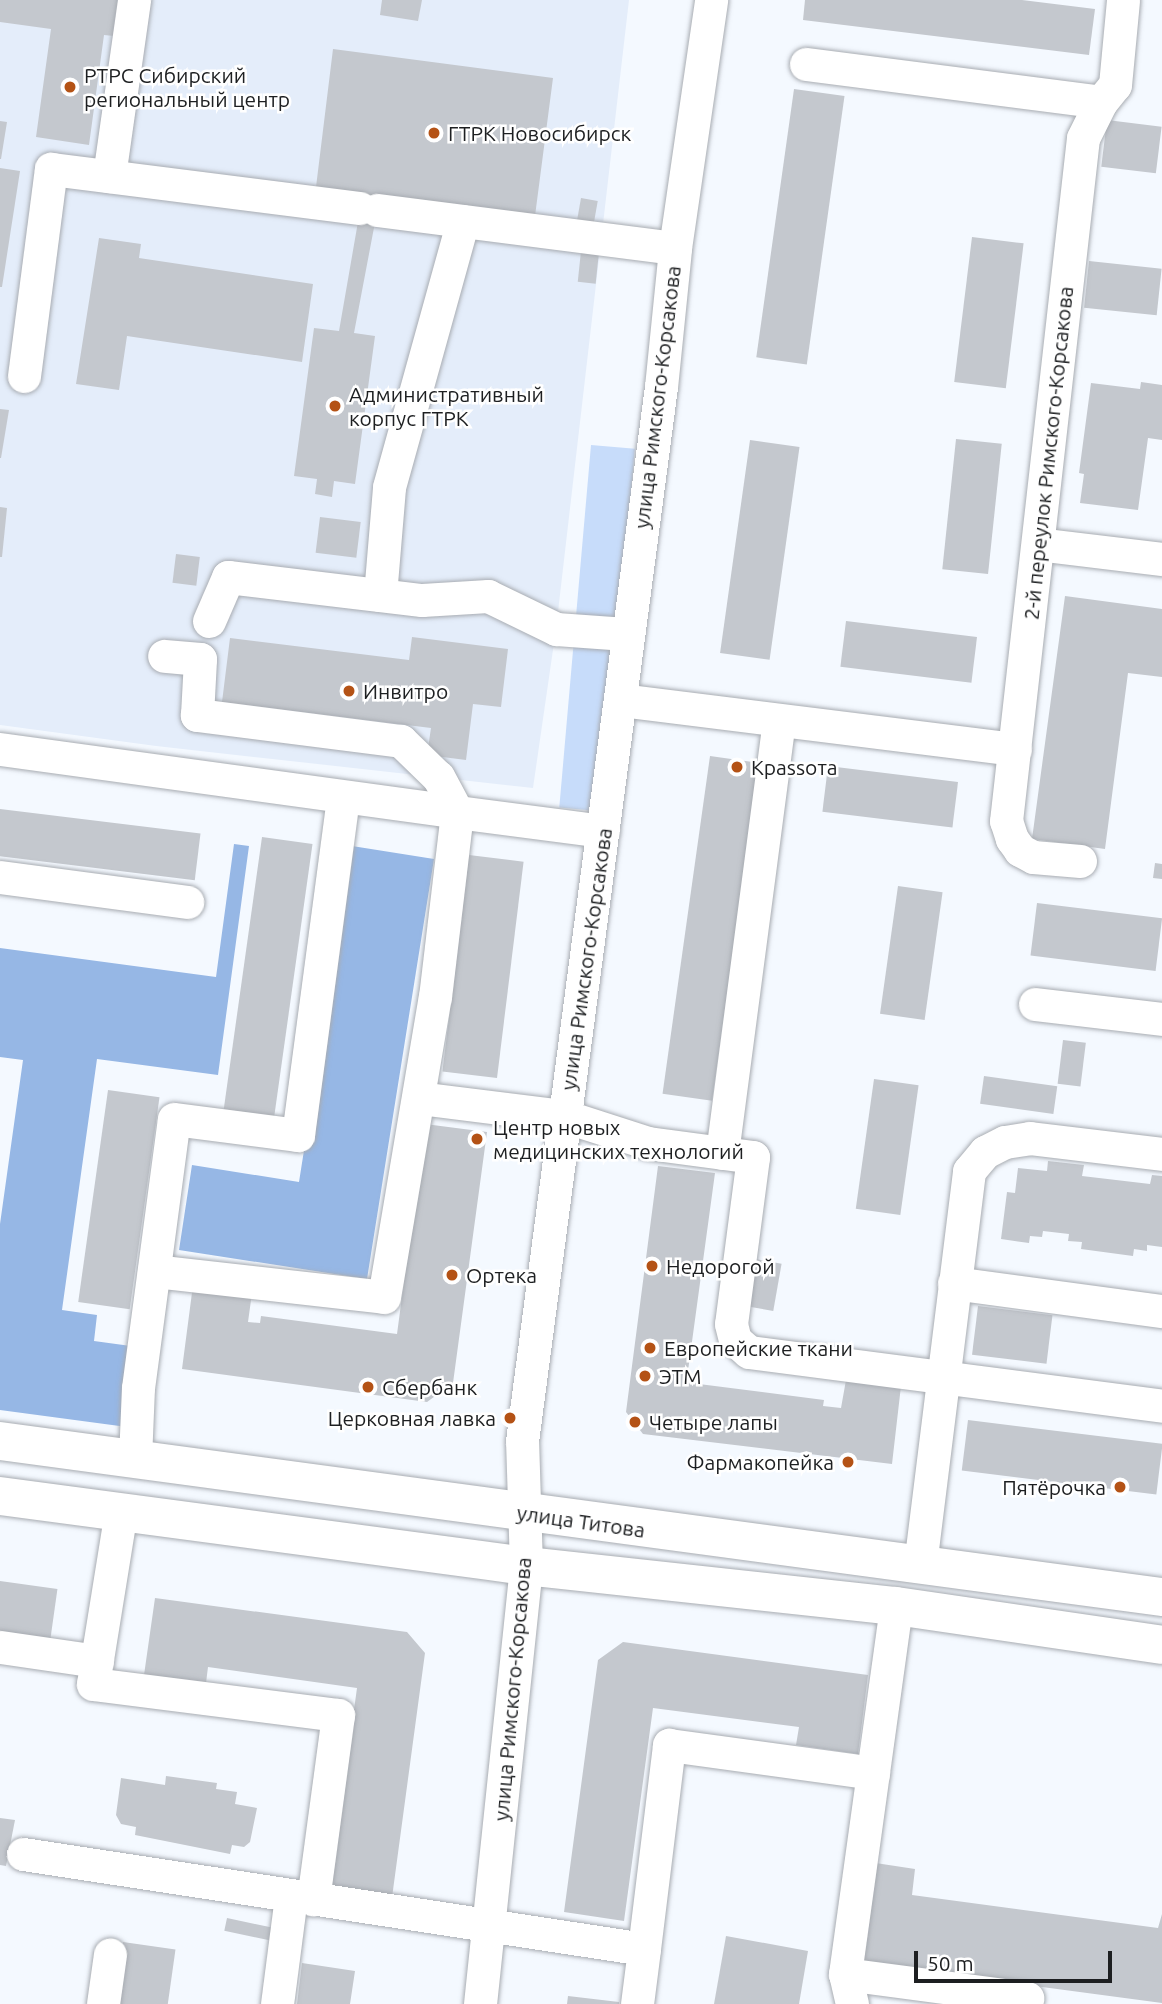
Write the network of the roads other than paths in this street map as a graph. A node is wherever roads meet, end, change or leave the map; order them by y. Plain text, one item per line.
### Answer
1 (134, 0) edge
2 (710, 0) edge
3 (1123, 0) edge
4 (806, 64) dead end
5 (1101, 102) junction
6 (109, 176) junction
7 (463, 221) junction
8 (675, 248) junction
9 (24, 376) dead end
10 (1038, 544) junction
11 (1162, 559) edge
12 (380, 595) junction
13 (209, 621) dead end
14 (626, 634) junction
15 (164, 656) dead end
16 (620, 700) junction
17 (779, 721) junction
18 (0, 749) edge
19 (1014, 749) junction
20 (343, 797) junction
21 (457, 812) junction
22 (603, 831) junction
23 (1080, 861) dead end
24 (0, 877) edge
25 (187, 902) dead end
26 (1035, 1004) dead end
27 (1162, 1019) edge
28 (419, 1098) junction
29 (564, 1116) junction
30 (722, 1153) junction
31 (1162, 1154) edge
32 (154, 1271) junction
33 (954, 1283) junction
34 (1162, 1311) edge
35 (942, 1378) junction
36 (1162, 1406) edge
37 (0, 1441) edge
38 (135, 1459) junction
39 (0, 1496) edge
40 (121, 1511) junction
41 (524, 1513) junction
42 (920, 1565) junction
43 (526, 1566) junction
44 (1162, 1597) edge
45 (896, 1606) junction
46 (1162, 1645) edge
47 (0, 1647) edge
48 (97, 1661) junction
49 (873, 1773) junction
50 (23, 1854) dead end
51 (302, 1898) junction
52 (489, 1923) junction
53 (644, 1949) junction
54 (110, 1954) dead end
55 (848, 1989) edge
56 (1027, 1998) dead end
57 (987, 1999) edge
58 (103, 2004) edge
59 (277, 2004) edge
60 (480, 2004) edge
61 (637, 2004) edge

1 - 6 street
2 - 8 street, улица Римского-Корсакова
3 - 5 street, 2-й переулок Римского-Корсакова
4 - 5 street
5 - 10 street, 2-й переулок Римского-Корсакова
6 - 7 street
6 - 9 street
7 - 8 street
7 - 12 street
8 - 14 street, улица Римского-Корсакова
10 - 11 street
10 - 19 street, 2-й переулок Римского-Корсакова
12 - 13 street
12 - 14 street
14 - 16 street, улица Римского-Корсакова
15 - 21 street
16 - 17 street
16 - 22 street, улица Римского-Корсакова
17 - 19 street
17 - 30 street
18 - 20 street
19 - 23 street, 2-й переулок Римского-Корсакова
20 - 21 street
20 - 32 street
21 - 22 street
21 - 28 street
22 - 29 street, улица Римского-Корсакова
24 - 25 street
26 - 27 street
28 - 29 street
28 - 32 street
29 - 30 street
29 - 41 street, улица Римского-Корсакова
30 - 35 street
31 - 33 street
32 - 38 street
33 - 34 street
33 - 35 street
35 - 36 street
35 - 42 street
37 - 38 main road, улица Титова
38 - 41 main road, улица Титова
39 - 40 main road
40 - 43 main road
40 - 48 street
41 - 42 main road, улица Титова
41 - 43 street, улица Римского-Корсакова
42 - 44 main road, улица Титова
43 - 45 main road
43 - 52 street, улица Римского-Корсакова
45 - 46 main road
45 - 49 street
47 - 48 street
48 - 51 street
49 - 53 street
49 - 55 street
50 - 51 street
51 - 52 street
51 - 59 street
52 - 53 street
52 - 60 street, улица Римского-Корсакова
53 - 61 street
54 - 58 street
55 - 57 street
56 - 57 street

